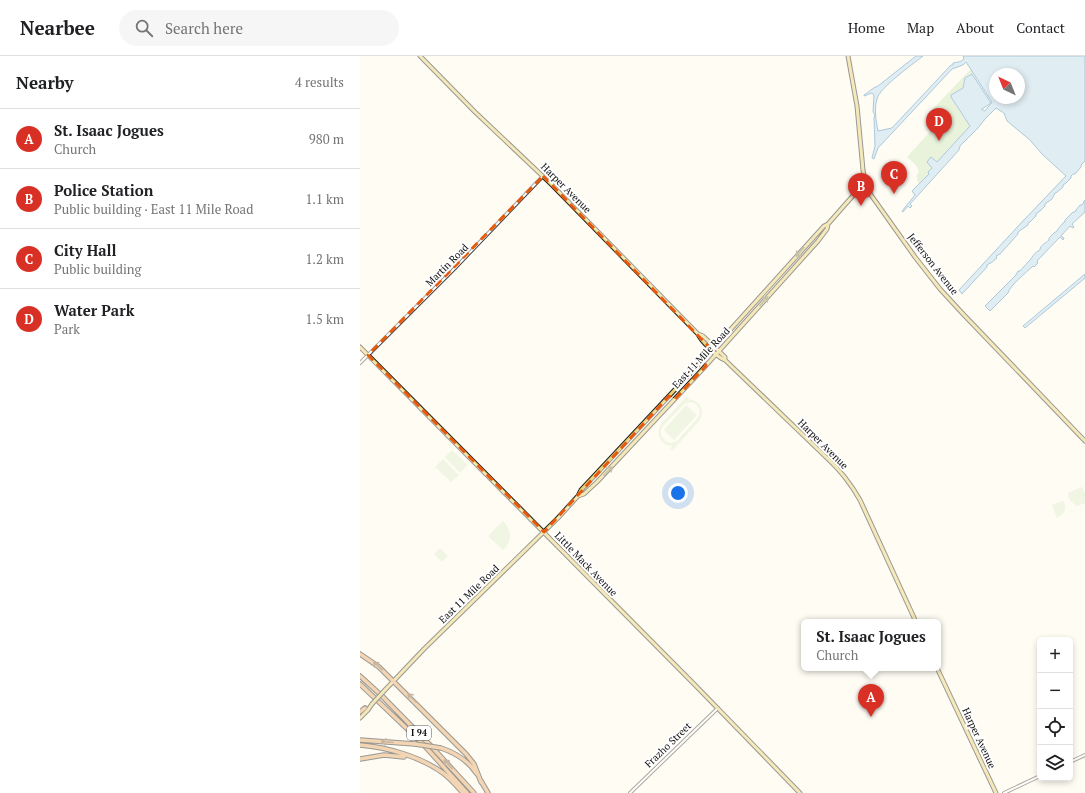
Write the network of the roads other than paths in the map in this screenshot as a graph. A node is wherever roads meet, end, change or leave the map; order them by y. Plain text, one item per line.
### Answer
1 (420, 56) edge
2 (848, 56) edge
3 (543, 176) junction
4 (866, 182) junction
5 (828, 224) junction
6 (818, 233) junction
7 (822, 236) junction
8 (734, 325) junction
9 (738, 330) junction
10 (720, 341) junction
11 (724, 346) junction
12 (360, 347) edge
13 (713, 348) junction
14 (718, 353) junction
15 (368, 355) junction
16 (702, 360) junction
17 (360, 363) edge
18 (706, 366) junction
19 (670, 395) junction
20 (675, 399) junction
21 (637, 430) junction
22 (642, 435) junction
23 (1085, 441) edge
24 (618, 451) junction
25 (622, 456) junction
26 (578, 496) junction
27 (544, 532) junction
28 (915, 619) edge
29 (360, 654) edge
30 (939, 671) edge
31 (360, 676) edge
32 (394, 681) junction
33 (360, 684) edge
34 (372, 704) junction
35 (365, 708) joint
36 (718, 708) junction
37 (360, 712) edge
38 (360, 718) edge
39 (360, 740) edge
40 (360, 746) edge
41 (1085, 755) edge
42 (360, 759) edge
43 (418, 760) junction
44 (1073, 761) edge
45 (1037, 777) edge
46 (481, 782) junction
47 (463, 793) edge
48 (467, 793) edge
49 (474, 793) edge
50 (488, 793) edge
51 (630, 793) edge
52 (800, 793) edge
53 (996, 793) edge
54 (1004, 793) edge

1 - 3 main road, Harper Avenue
2 - 4 main road, Jefferson Avenue
3 - 13 main road, Harper Avenue
3 - 15 street, Martin Road
4 - 5 main road, East 11 Mile Road
4 - 23 main road, Jefferson Avenue
5 - 6 main road, East 11 Mile Road
5 - 7 main road, East 11 Mile Road
6 - 7 main road
6 -> 8 main road, East 11 Mile Road
9 -> 7 main road, East 11 Mile Road
8 - 9 main road
8 - 10 main road, East 11 Mile Road
9 - 11 main road, East 11 Mile Road
10 - 11 main road
10 - 13 main road, East 11 Mile Road
11 - 14 main road, East 11 Mile Road
12 - 15 main road, Little Mack Avenue
13 - 14 main road, Harper Avenue
13 - 16 main road, East 11 Mile Road
14 - 18 main road, East 11 Mile Road
14 - 28 main road, Harper Avenue
15 - 17 street, Martin Road
15 - 27 main road, Little Mack Avenue
16 - 18 main road
16 - 19 main road, East 11 Mile Road
18 - 20 main road, East 11 Mile Road
19 - 20 main road
19 - 21 main road, East 11 Mile Road
20 - 22 main road, East 11 Mile Road
21 - 22 main road
21 - 24 main road, East 11 Mile Road
22 - 25 main road, East 11 Mile Road
24 - 25 main road
24 - 26 main road, East 11 Mile Road
26 -> 25 main road, East 11 Mile Road
26 - 27 main road, East 11 Mile Road
27 - 32 main road, East 11 Mile Road
27 - 36 main road, Little Mack Avenue
32 -> 29 highway
30 - 53 main road, Harper Avenue
49 -> 31 highway, I 94
32 - 34 main road, East 11 Mile Road, bridge
46 -> 32 highway
33 - 48 highway, I 94
34 - 35 main road, East 11 Mile Road
34 - 38 main road, East 11 Mile Road
35 - 37 highway
36 - 51 street, Frazho Street
36 - 52 main road, Little Mack Avenue
46 -> 39 highway, bridge
40 - 43 highway
41 - 44 street
42 - 43 highway
43 - 47 highway
45 - 54 street
46 - 50 highway

